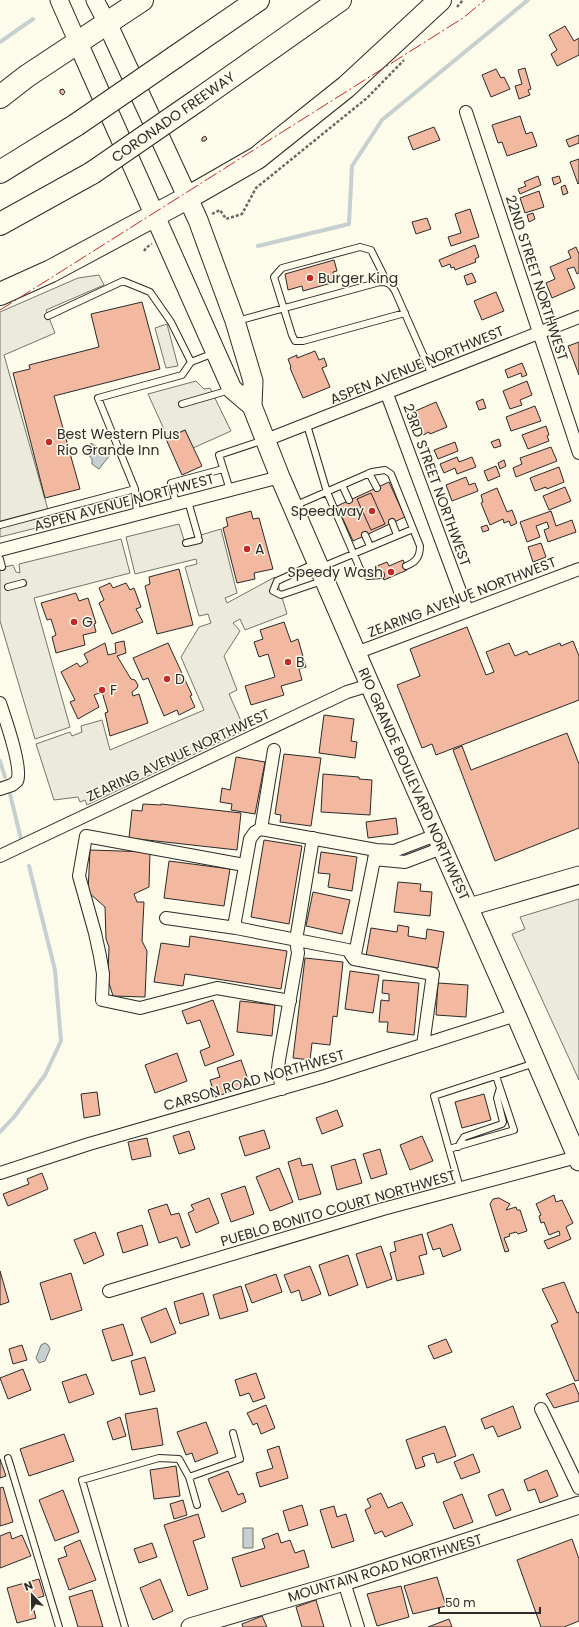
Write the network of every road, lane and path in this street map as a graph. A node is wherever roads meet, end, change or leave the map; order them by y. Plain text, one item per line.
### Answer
1 (59, 0) edge
2 (95, 0) edge
3 (142, 0) edge
4 (258, 0) edge
5 (340, 0) edge
6 (464, 0) edge
7 (446, 5) edge
8 (107, 23) junction
9 (78, 43) junction
10 (404, 59) dead end
11 (0, 96) edge
12 (466, 112) dead end
13 (0, 172) edge
14 (189, 197) junction
15 (154, 215) junction
16 (198, 220) junction
17 (0, 224) edge
18 (164, 238) junction
19 (144, 251) dead end
20 (387, 282) junction
21 (0, 294) edge
22 (284, 309) junction
23 (405, 313) junction
24 (48, 316) dead end
25 (579, 317) edge
26 (235, 321) junction
27 (540, 333) junction
28 (216, 352) junction
29 (191, 362) junction
30 (432, 375) junction
31 (232, 389) junction
32 (387, 394) junction
33 (182, 404) dead end
34 (252, 406) junction
35 (307, 425) junction
36 (266, 440) junction
37 (579, 453) edge
38 (224, 469) junction
39 (369, 473) junction
40 (280, 477) junction
41 (342, 485) junction
42 (377, 488) dead end
43 (135, 489) junction
44 (230, 490) junction
45 (327, 492) junction
46 (349, 500) dead end
47 (188, 501) junction
48 (176, 504) junction
49 (293, 507) junction
50 (138, 514) junction
51 (392, 522) dead end
52 (0, 525) edge
53 (413, 529) junction
54 (365, 535) dead end
55 (397, 535) junction
56 (186, 544) dead end
57 (370, 546) junction
58 (0, 550) edge
59 (353, 553) junction
60 (0, 559) edge
61 (406, 566) dead end
62 (2, 567) dead end
63 (579, 569) edge
64 (320, 570) junction
65 (381, 575) dead end
66 (23, 583) dead end
67 (8, 587) dead end
68 (467, 610) junction
69 (356, 653) junction
70 (370, 685) junction
71 (0, 703) edge
72 (274, 750) dead end
73 (0, 789) edge
74 (261, 829) junction
75 (313, 838) junction
76 (439, 841) junction
77 (375, 855) junction
78 (0, 856) edge
79 (244, 865) junction
80 (579, 875) edge
81 (468, 907) junction
82 (166, 918) dead end
83 (236, 928) junction
84 (296, 940) junction
85 (354, 959) junction
86 (290, 1000) junction
87 (516, 1015) junction
88 (423, 1045) junction
89 (537, 1062) junction
90 (496, 1076) junction
91 (282, 1088) junction
92 (500, 1088) junction
93 (458, 1147) junction
94 (449, 1150) junction
95 (578, 1158) edge
96 (0, 1173) edge
97 (460, 1188) junction
98 (109, 1290) dead end
99 (541, 1409) dead end
100 (233, 1433) dead end
101 (8, 1458) dead end
102 (189, 1477) junction
103 (579, 1488) edge
104 (197, 1505) dead end
105 (579, 1505) edge
106 (344, 1582) junction
107 (59, 1627) edge
108 (125, 1627) edge
109 (190, 1627) edge
110 (358, 1627) edge

1 - 9 street, RIO GRANDE BOULEVARD NORTHWEST
2 - 8 street, RIO GRANDE BOULEVARD NORTHWEST
3 - 8 highway
4 - 13 highway, bridge
5 - 17 highway, CORONADO FREEWAY, bridge
6 - 7 path
7 - 14 highway
8 - 9 highway
8 - 14 main road, RIO GRANDE BOULEVARD NORTHWEST
9 - 11 highway
9 - 15 main road, RIO GRANDE BOULEVARD NORTHWEST
10 - 16 path
12 - 27 street, 22ND STREET NORTHWEST
14 - 15 highway
14 - 16 main road, RIO GRANDE BOULEVARD NORTHWEST
15 - 18 main road, RIO GRANDE BOULEVARD NORTHWEST
15 - 21 highway
16 - 26 main road, RIO GRANDE BOULEVARD NORTHWEST
18 - 19 path
18 - 28 main road, RIO GRANDE BOULEVARD NORTHWEST
20 - 22 lane
20 - 22 lane
20 - 23 lane
22 - 23 lane
22 - 26 lane
23 - 30 lane
24 - 29 lane
25 - 27 street, ASPEN AVENUE NORTHWEST
26 - 34 main road, RIO GRANDE BOULEVARD NORTHWEST
27 - 30 street, ASPEN AVENUE NORTHWEST
27 - 37 street, 22ND STREET NORTHWEST
28 - 29 lane
28 - 31 main road, RIO GRANDE BOULEVARD NORTHWEST
29 - 43 lane
30 - 32 street, ASPEN AVENUE NORTHWEST
31 - 33 lane
31 - 34 main road, RIO GRANDE BOULEVARD NORTHWEST
32 - 35 street, ASPEN AVENUE NORTHWEST
32 - 68 street, 23RD STREET NORTHWEST
34 - 36 main road, RIO GRANDE BOULEVARD NORTHWEST
35 - 36 street, ASPEN AVENUE NORTHWEST
35 - 45 lane
36 - 38 lane
36 - 40 main road, RIO GRANDE BOULEVARD NORTHWEST
38 - 44 lane
38 - 48 lane
39 - 41 lane
39 - 42 lane
39 - 53 lane
40 - 44 street, ASPEN AVENUE NORTHWEST
40 - 49 main road, RIO GRANDE BOULEVARD NORTHWEST
41 - 45 lane
41 - 46 lane
43 - 50 lane
43 - 52 lane
44 - 47 street, ASPEN AVENUE NORTHWEST
45 - 49 lane
45 - 59 lane
47 - 48 street, ASPEN AVENUE NORTHWEST
47 - 56 lane
48 - 50 street, ASPEN AVENUE NORTHWEST
49 - 64 main road, RIO GRANDE BOULEVARD NORTHWEST
50 - 58 street, ASPEN AVENUE NORTHWEST
51 - 55 lane
53 - 55 lane
53 - 61 lane
54 - 57 lane
55 - 57 lane
57 - 59 lane
59 - 64 lane
59 - 65 lane
60 - 62 lane
63 - 68 street, ZEARING AVENUE NORTHWEST
64 - 64 lane
64 - 69 main road, RIO GRANDE BOULEVARD NORTHWEST
66 - 67 lane
68 - 69 street, ZEARING AVENUE NORTHWEST
69 - 70 main road, RIO GRANDE BOULEVARD NORTHWEST
70 - 76 main road, RIO GRANDE BOULEVARD NORTHWEST
70 - 78 street, ZEARING AVENUE NORTHWEST
71 - 73 street
72 - 74 street
74 - 75 street
74 - 79 street
75 - 77 street
75 - 84 street
76 - 77 street
76 - 81 main road, RIO GRANDE BOULEVARD NORTHWEST
77 - 85 street
79 - 83 street
79 - 86 street
80 - 81 street
81 - 87 main road, RIO GRANDE BOULEVARD NORTHWEST
82 - 83 street
83 - 84 street
84 - 85 street
84 - 86 street
85 - 88 street
86 - 91 street
87 - 88 street, CARSON ROAD NORTHWEST
87 - 89 main road, RIO GRANDE BOULEVARD NORTHWEST
88 - 91 street, CARSON ROAD NORTHWEST
89 - 90 lane
89 - 95 main road, RIO GRANDE BOULEVARD NORTHWEST
90 - 92 lane
90 - 94 lane
91 - 96 street, CARSON ROAD NORTHWEST
92 - 93 lane
92 - 93 lane
93 - 94 lane
94 - 97 lane
95 - 97 street, PUEBLO BONITO COURT NORTHWEST
97 - 98 street, PUEBLO BONITO COURT NORTHWEST
99 - 103 street
100 - 102 lane
101 - 107 lane
102 - 104 lane
102 - 108 lane
105 - 106 street, MOUNTAIN ROAD NORTHWEST
106 - 109 street, MOUNTAIN ROAD NORTHWEST
106 - 110 street

